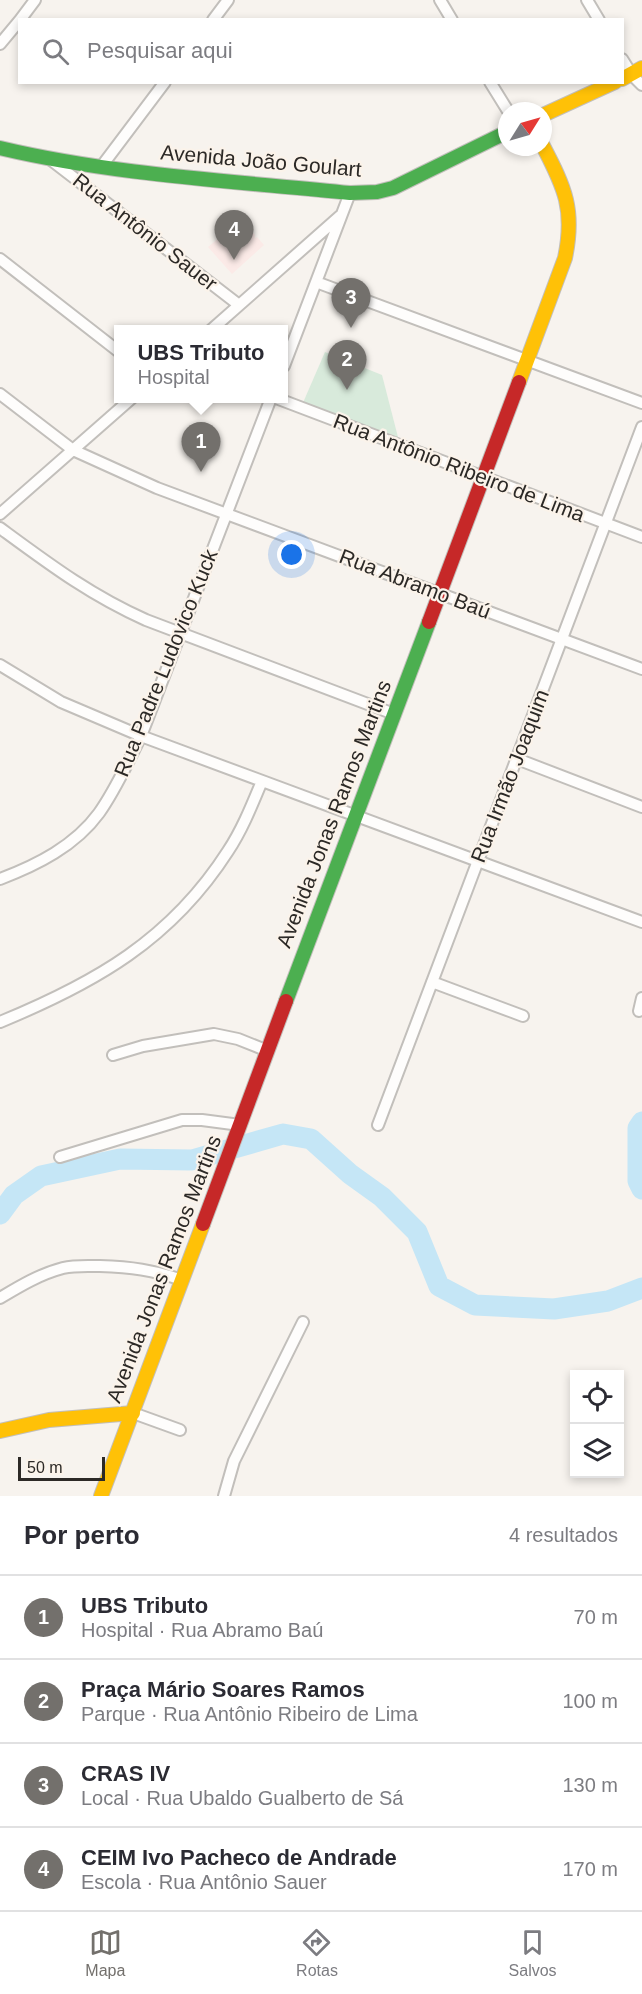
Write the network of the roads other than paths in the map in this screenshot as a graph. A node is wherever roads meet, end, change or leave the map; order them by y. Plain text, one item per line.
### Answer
1 (35, 0) edge
2 (228, 0) edge
3 (440, 0) edge
4 (587, 0) edge
5 (22, 18) edge
6 (214, 18) edge
7 (451, 18) edge
8 (598, 18) edge
9 (18, 22) edge
10 (0, 44) edge
11 (632, 74) edge
12 (163, 84) edge
13 (491, 84) edge
14 (611, 84) edge
15 (642, 85) edge
16 (502, 102) edge
17 (552, 111) edge
18 (498, 136) edge
19 (0, 148) edge
20 (548, 156) edge
21 (51, 160) junction
22 (100, 167) junction
23 (350, 193) junction
24 (342, 214) junction
25 (0, 259) edge
26 (316, 282) junction
27 (239, 305) junction
28 (217, 325) edge
29 (114, 348) edge
30 (288, 356) edge
31 (526, 360) junction
32 (0, 394) edge
33 (127, 403) edge
34 (271, 403) edge
35 (284, 403) edge
36 (642, 403) edge
37 (642, 427) edge
38 (73, 450) junction
39 (483, 477) junction
40 (0, 514) edge
41 (227, 514) junction
42 (606, 523) junction
43 (0, 528) edge
44 (642, 537) edge
45 (439, 593) junction
46 (180, 633) junction
47 (562, 639) junction
48 (0, 665) edge
49 (642, 669) edge
50 (394, 714) junction
51 (141, 736) junction
52 (517, 759) junction
53 (262, 781) junction
54 (642, 807) edge
55 (356, 816) junction
56 (478, 861) junction
57 (0, 879) edge
58 (642, 922) edge
59 (432, 982) junction
60 (642, 998) edge
61 (639, 1011) dead end
62 (523, 1016) dead end
63 (0, 1022) edge
64 (268, 1051) junction
65 (113, 1055) dead end
66 (240, 1125) junction
67 (378, 1125) dead end
68 (60, 1157) dead end
69 (182, 1280) junction
70 (0, 1298) edge
71 (303, 1322) dead end
72 (133, 1413) junction
73 (180, 1430) dead end
74 (0, 1431) edge
75 (102, 1496) edge
76 (224, 1496) edge

1 - 5 street
2 - 6 street
3 - 7 street
4 - 8 street
9 - 10 street
11 - 15 street
12 - 22 street
13 - 16 street
14 - 17 main road
18 - 23 main road, Avenida João Goulart
19 - 21 main road, Avenida João Goulart
20 - 31 main road, Avenida Jonas Ramos Martins
21 - 22 main road, Avenida João Goulart
21 - 27 street, Rua Antônio Sauer
22 - 23 main road, Avenida João Goulart
23 - 24 street
24 - 26 street
24 - 27 street
25 - 29 street
26 - 30 street
26 - 31 street
27 - 28 street
31 - 36 street
31 - 39 main road, Avenida Jonas Ramos Martins
32 - 38 street, Rua Abramo Baú
33 - 38 street
34 - 41 street, Rua Padre Ludovico Kuck
35 - 39 street, Rua Antônio Ribeiro de Lima
37 - 42 street, Rua Irmão Joaquim
38 - 40 street
38 - 41 street, Rua Abramo Baú
39 - 42 street, Rua Antônio Ribeiro de Lima
39 - 45 main road, Avenida Jonas Ramos Martins
41 - 45 street, Rua Abramo Baú
41 - 46 street, Rua Padre Ludovico Kuck
42 - 44 street, Rua Antônio Ribeiro de Lima
42 - 47 street, Rua Irmão Joaquim
43 - 46 street
45 - 47 street, Rua Abramo Baú
45 - 50 main road, Avenida Jonas Ramos Martins
46 - 50 street
46 - 51 street, Rua Padre Ludovico Kuck
47 - 49 street, Rua Abramo Baú
47 - 52 street, Rua Irmão Joaquim
48 - 51 street
50 - 55 main road, Avenida Jonas Ramos Martins
51 - 53 street
51 - 57 street, Rua Padre Ludovico Kuck
52 - 54 street
52 - 56 street, Rua Irmão Joaquim
53 - 55 street
53 - 63 street
55 - 56 street
55 - 64 main road, Avenida Jonas Ramos Martins
56 - 58 street
56 - 59 street, Rua Irmão Joaquim
59 - 62 street
59 - 67 street, Rua Irmão Joaquim
60 - 61 street
64 - 65 street
64 - 66 main road, Avenida Jonas Ramos Martins
66 - 68 street
66 - 69 main road, Avenida Jonas Ramos Martins
69 - 70 street
69 - 72 main road, Avenida Jonas Ramos Martins
71 - 76 street
72 - 73 street
72 - 74 main road
72 - 75 main road, Avenida Jonas Ramos Martins

